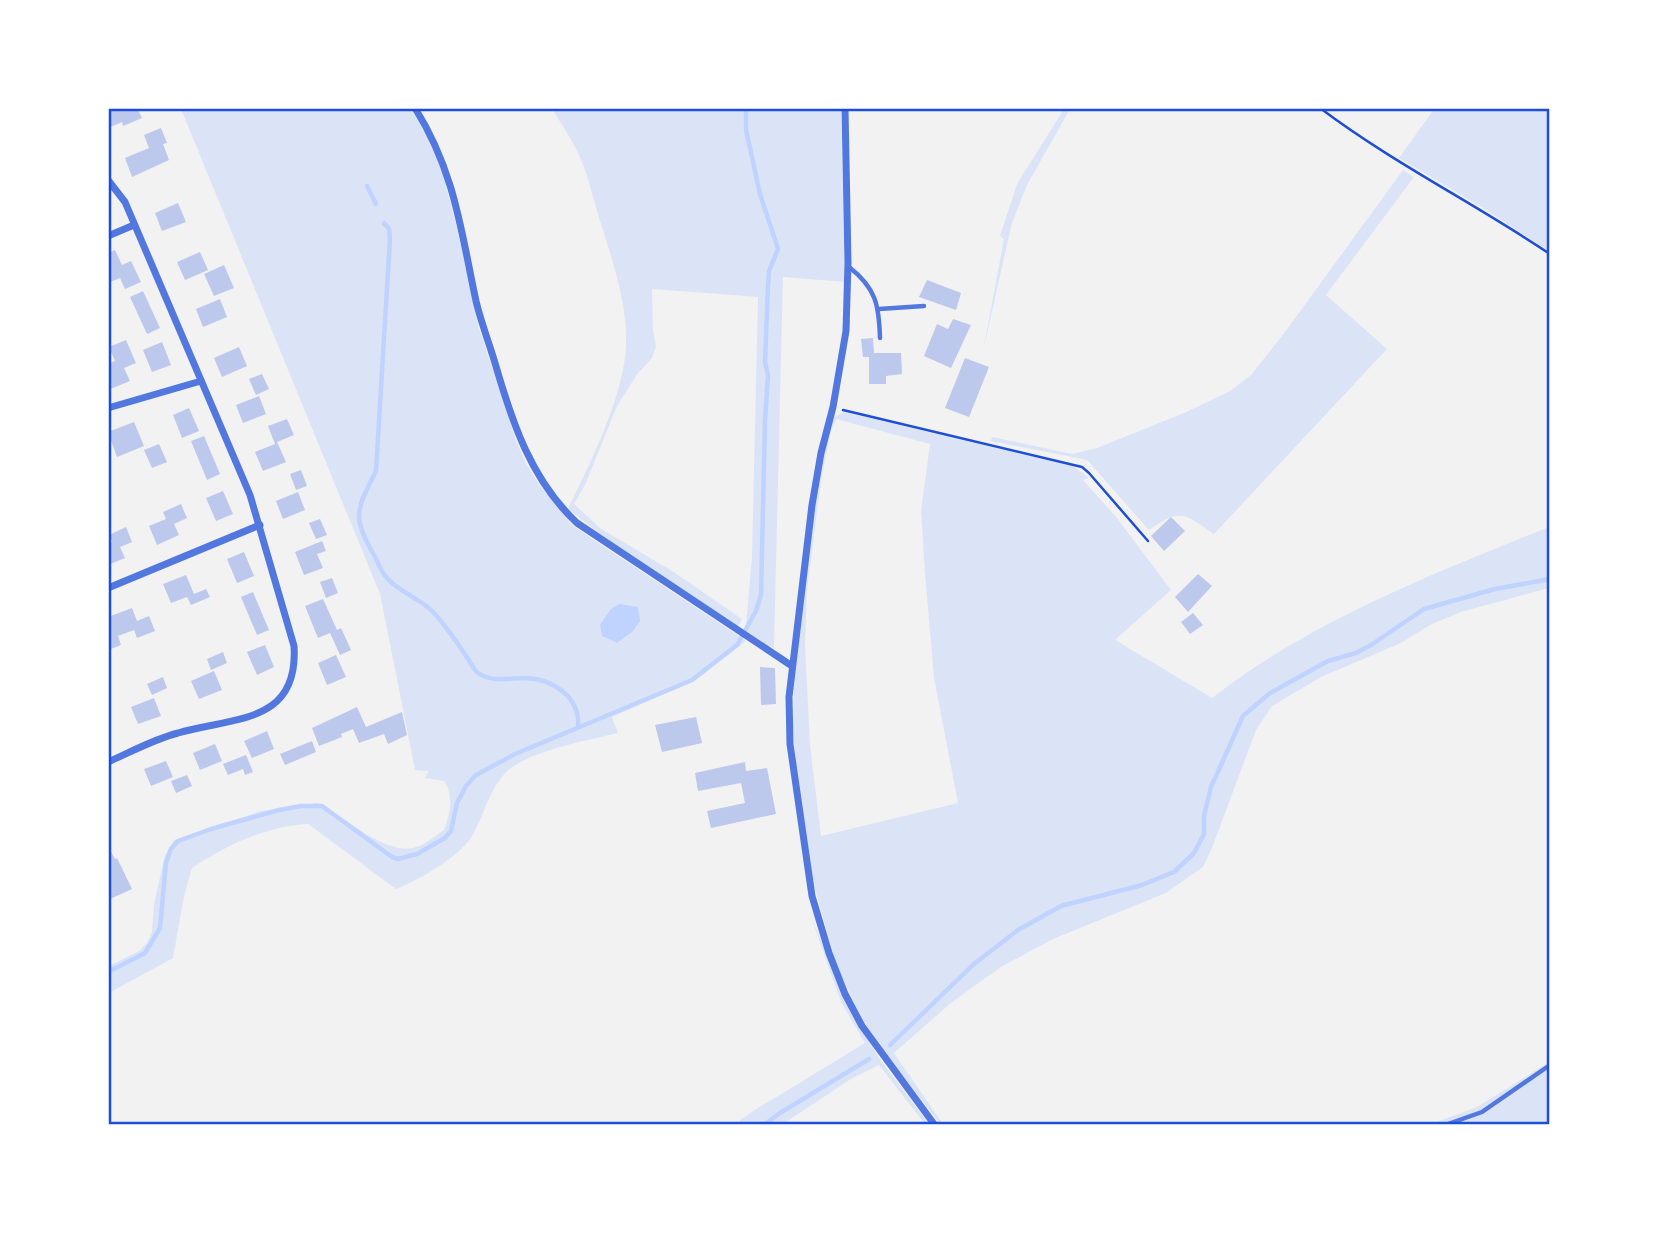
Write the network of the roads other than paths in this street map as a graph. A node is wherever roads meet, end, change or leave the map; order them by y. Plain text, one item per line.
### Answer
1 (415, 108) edge
2 (845, 108) edge
3 (108, 180) edge
4 (134, 225) junction
5 (108, 236) edge
6 (848, 266) junction
7 (924, 306) dead end
8 (879, 309) junction
9 (880, 338) dead end
10 (201, 381) junction
11 (108, 408) edge
12 (260, 525) junction
13 (108, 588) edge
14 (792, 666) junction
15 (108, 762) edge
16 (1549, 1065) edge
17 (934, 1125) edge
18 (1448, 1125) edge

1 - 14 street
2 - 6 street
3 - 4 street
4 - 5 street
4 - 10 street
6 - 8 lane
6 - 14 street
7 - 8 lane
8 - 9 lane
10 - 11 street
10 - 12 street
12 - 13 street
12 - 15 street
14 - 17 street
16 - 18 lane

